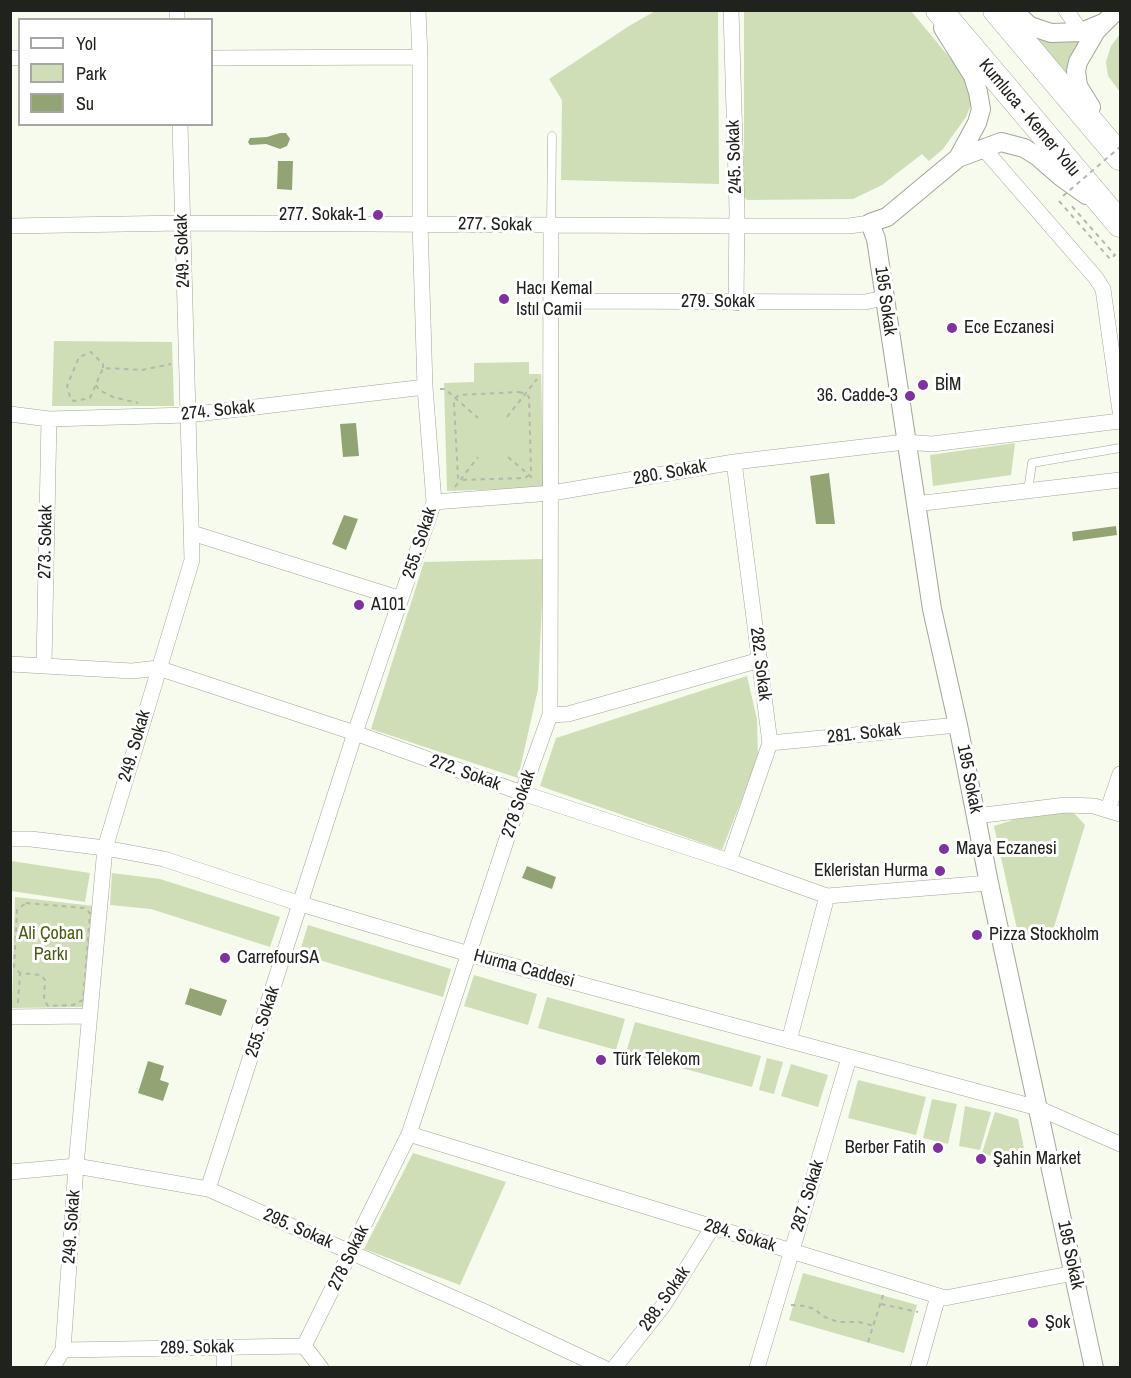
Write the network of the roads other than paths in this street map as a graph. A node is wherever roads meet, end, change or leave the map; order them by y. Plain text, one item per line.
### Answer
1 (418, 10) edge
2 (731, 10) edge
3 (937, 10) edge
4 (996, 10) edge
5 (1012, 10) edge
6 (1066, 10) edge
7 (1111, 16) edge
8 (1081, 32) junction
9 (420, 57) junction
10 (213, 58) edge
11 (180, 126) edge
12 (552, 136) dead end
13 (1111, 141) edge
14 (984, 149) junction
15 (1120, 157) edge
16 (958, 158) junction
17 (1113, 216) edge
18 (182, 223) junction
19 (870, 223) junction
20 (420, 224) junction
21 (551, 225) junction
22 (10, 226) edge
23 (737, 226) junction
24 (884, 298) junction
25 (551, 301) junction
26 (736, 303) junction
27 (425, 389) junction
28 (1120, 411) edge
29 (10, 414) edge
30 (188, 415) junction
31 (49, 419) junction
32 (1120, 422) edge
33 (905, 442) junction
34 (1120, 448) edge
35 (734, 462) junction
36 (1120, 480) edge
37 (1028, 492) junction
38 (548, 494) junction
39 (435, 502) junction
40 (915, 504) junction
41 (192, 533) junction
42 (401, 599) junction
43 (760, 660) junction
44 (10, 664) edge
45 (44, 665) junction
46 (158, 668) junction
47 (550, 715) junction
48 (958, 725) junction
49 (355, 733) junction
50 (770, 743) junction
51 (1120, 774) edge
52 (522, 793) junction
53 (1114, 812) edge
54 (976, 816) junction
55 (10, 838) edge
56 (105, 848) junction
57 (729, 861) junction
58 (989, 883) junction
59 (827, 896) junction
60 (301, 904) junction
61 (469, 954) junction
62 (89, 1016) junction
63 (14, 1017) edge
64 (789, 1041) junction
65 (849, 1058) junction
66 (1038, 1108) junction
67 (409, 1134) junction
68 (1120, 1144) edge
69 (76, 1166) junction
70 (10, 1172) edge
71 (208, 1189) junction
72 (712, 1228) junction
73 (791, 1252) junction
74 (352, 1253) junction
75 (1074, 1273) junction
76 (938, 1296) junction
77 (304, 1346) junction
78 (224, 1347) junction
79 (63, 1350) junction
80 (52, 1368) edge
81 (224, 1368) edge
82 (321, 1368) edge
83 (604, 1368) edge
84 (614, 1368) edge
85 (757, 1368) edge
86 (918, 1368) edge
87 (1094, 1368) edge

1 - 9 street, 255. Sokak
2 - 23 street, 245. Sokak
3 - 16 street
3 - 17 highway, Kumluca - Kemer Yolu
4 - 13 highway
5 - 8 street
6 - 8 street
7 - 8 street
7 - 13 street
9 - 10 street
9 - 20 street, 255. Sokak
11 - 18 street, 249. Sokak
12 - 21 lane
13 - 15 highway
14 - 16 street
14 - 17 street
14 - 28 street
16 - 19 street, 277. Sokak
18 - 20 street, 277. Sokak
18 - 22 street, 277. Sokak
18 - 30 street, 249. Sokak
19 - 23 street, 277. Sokak
19 - 24 street, 195 Sokak
20 - 21 street, 277. Sokak
20 - 27 street, 255. Sokak
21 - 23 street, 277. Sokak
21 - 25 street, 278 Sokak
23 - 26 street, 245. Sokak
24 - 26 street, 279. Sokak
24 - 33 street, 195 Sokak
25 - 26 street, 279. Sokak
25 - 38 street, 278 Sokak
27 - 30 street, 274. Sokak
27 - 39 street, 255. Sokak
29 - 31 street, 274. Sokak
30 - 31 street, 274. Sokak
30 - 41 street, 249. Sokak
31 - 45 street, 273. Sokak
32 - 33 street, 280. Sokak
33 - 35 street, 280. Sokak
33 - 40 street, 195 Sokak
34 - 37 lane
35 - 38 street, 280. Sokak
35 - 43 street, 282. Sokak
36 - 37 street
37 - 40 street
38 - 39 street, 280. Sokak
38 - 47 street, 278 Sokak
39 - 42 street, 255. Sokak
40 - 48 street, 195 Sokak
41 - 42 street
41 - 46 street, 249. Sokak
42 - 49 street, 255. Sokak
43 - 47 street
43 - 50 street, 282. Sokak
44 - 45 street, 272. Sokak
45 - 46 street, 272. Sokak
46 - 49 street, 272. Sokak
46 - 56 street, 249. Sokak
47 - 52 street, 278 Sokak
48 - 50 street, 281. Sokak
48 - 54 street, 195 Sokak
49 - 52 street, 272. Sokak
49 - 60 street, 255. Sokak
50 - 57 street, 282. Sokak
51 - 53 street
52 - 57 street, 272. Sokak
52 - 61 street, 278 Sokak
53 - 54 street
54 - 58 street, 195 Sokak
55 - 56 street, Hurma Caddesi
56 - 60 street, Hurma Caddesi
56 - 62 street, 249. Sokak
57 - 59 street, 272. Sokak
58 - 59 street, 272. Sokak
58 - 66 street, 195 Sokak
59 - 64 street
60 - 61 street, Hurma Caddesi
60 - 71 street, 255. Sokak
61 - 64 street, Hurma Caddesi
61 - 67 street, 278 Sokak
62 - 63 street
62 - 69 street, 249. Sokak
64 - 65 street, Hurma Caddesi
65 - 66 street, Hurma Caddesi
65 - 73 street, 287. Sokak
66 - 68 street, Hurma Caddesi
66 - 75 street, 195 Sokak
67 - 72 street, 284. Sokak
67 - 74 street, 278 Sokak
69 - 70 street, 295. Sokak
69 - 71 street, 295. Sokak
69 - 79 street, 249. Sokak
71 - 74 street, 295. Sokak
72 - 73 street, 284. Sokak
72 - 84 street, 288. Sokak
73 - 76 street, 284. Sokak
73 - 85 street, 287. Sokak
74 - 77 street, 278 Sokak
74 - 83 street, 295. Sokak
75 - 76 street, 284. Sokak
75 - 87 street, 195 Sokak
76 - 86 street
77 - 78 street, 289. Sokak
77 - 82 street
78 - 79 street, 289. Sokak
78 - 81 street
79 - 80 street, 249. Sokak

